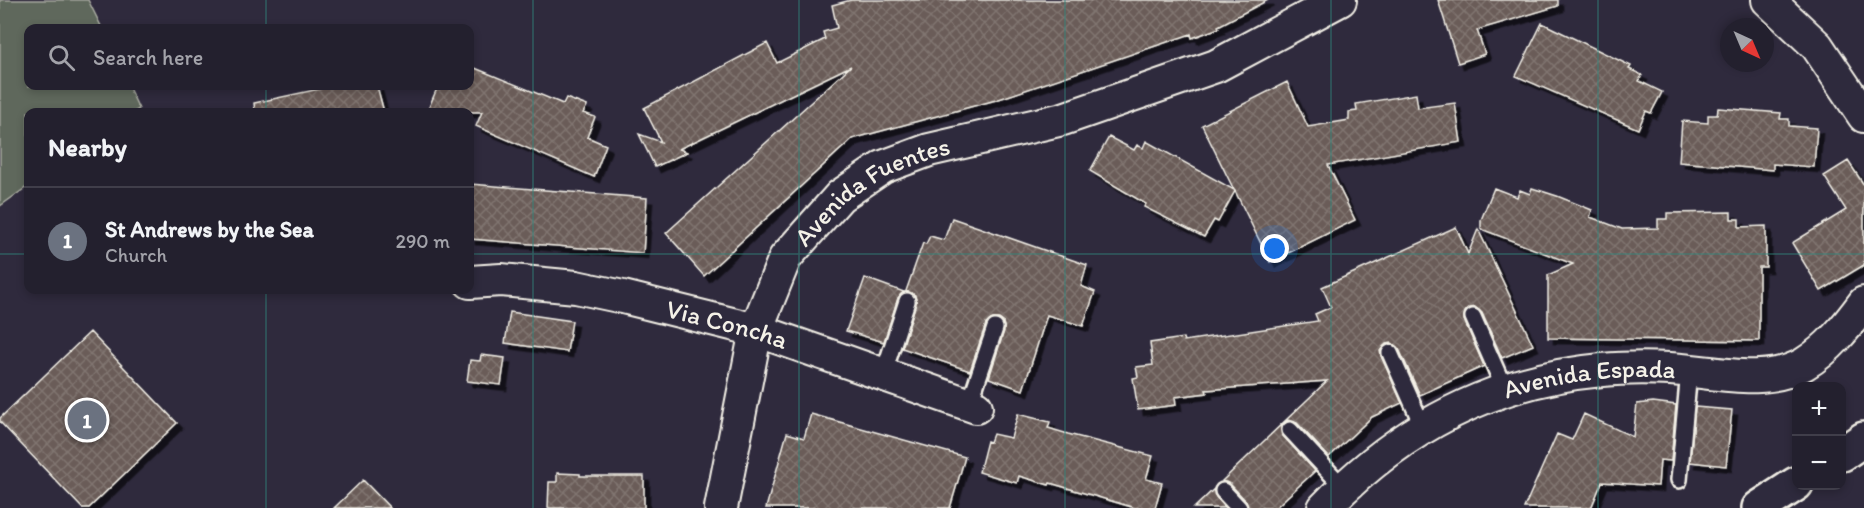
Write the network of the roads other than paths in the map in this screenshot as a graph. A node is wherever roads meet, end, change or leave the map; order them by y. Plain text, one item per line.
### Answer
1 (1340, 0) edge
2 (1768, 0) edge
3 (1864, 116) edge
4 (474, 282) edge
5 (907, 301) dead end
6 (1864, 303) edge
7 (1473, 317) dead end
8 (995, 328) dead end
9 (756, 330) junction
10 (1390, 353) dead end
11 (1689, 371) junction
12 (883, 375) junction
13 (1505, 390) junction
14 (972, 406) joint
15 (1423, 427) junction
16 (1290, 430) dead end
17 (1864, 439) edge
18 (1846, 451) edge
19 (1679, 480) dead end
20 (1792, 487) edge
21 (1223, 491) dead end
22 (1334, 498) edge
23 (721, 508) edge
24 (1239, 508) edge
25 (1759, 508) edge

1 - 9 street, Avenida Fuentes
2 - 3 street
4 - 9 street, Via Concha
5 - 12 lane
6 - 11 street, Avenida Espada
7 - 13 lane
8 - 14 lane
9 - 12 street, Via Concha
9 - 23 street, Avenida Fuentes
10 - 15 lane
11 - 13 street, Avenida Espada
11 - 19 lane
12 - 14 street, Via Concha
13 - 15 street, Avenida Espada
15 - 22 street, Avenida Espada
16 - 22 lane
17 - 18 street
20 - 25 street
21 - 24 lane

